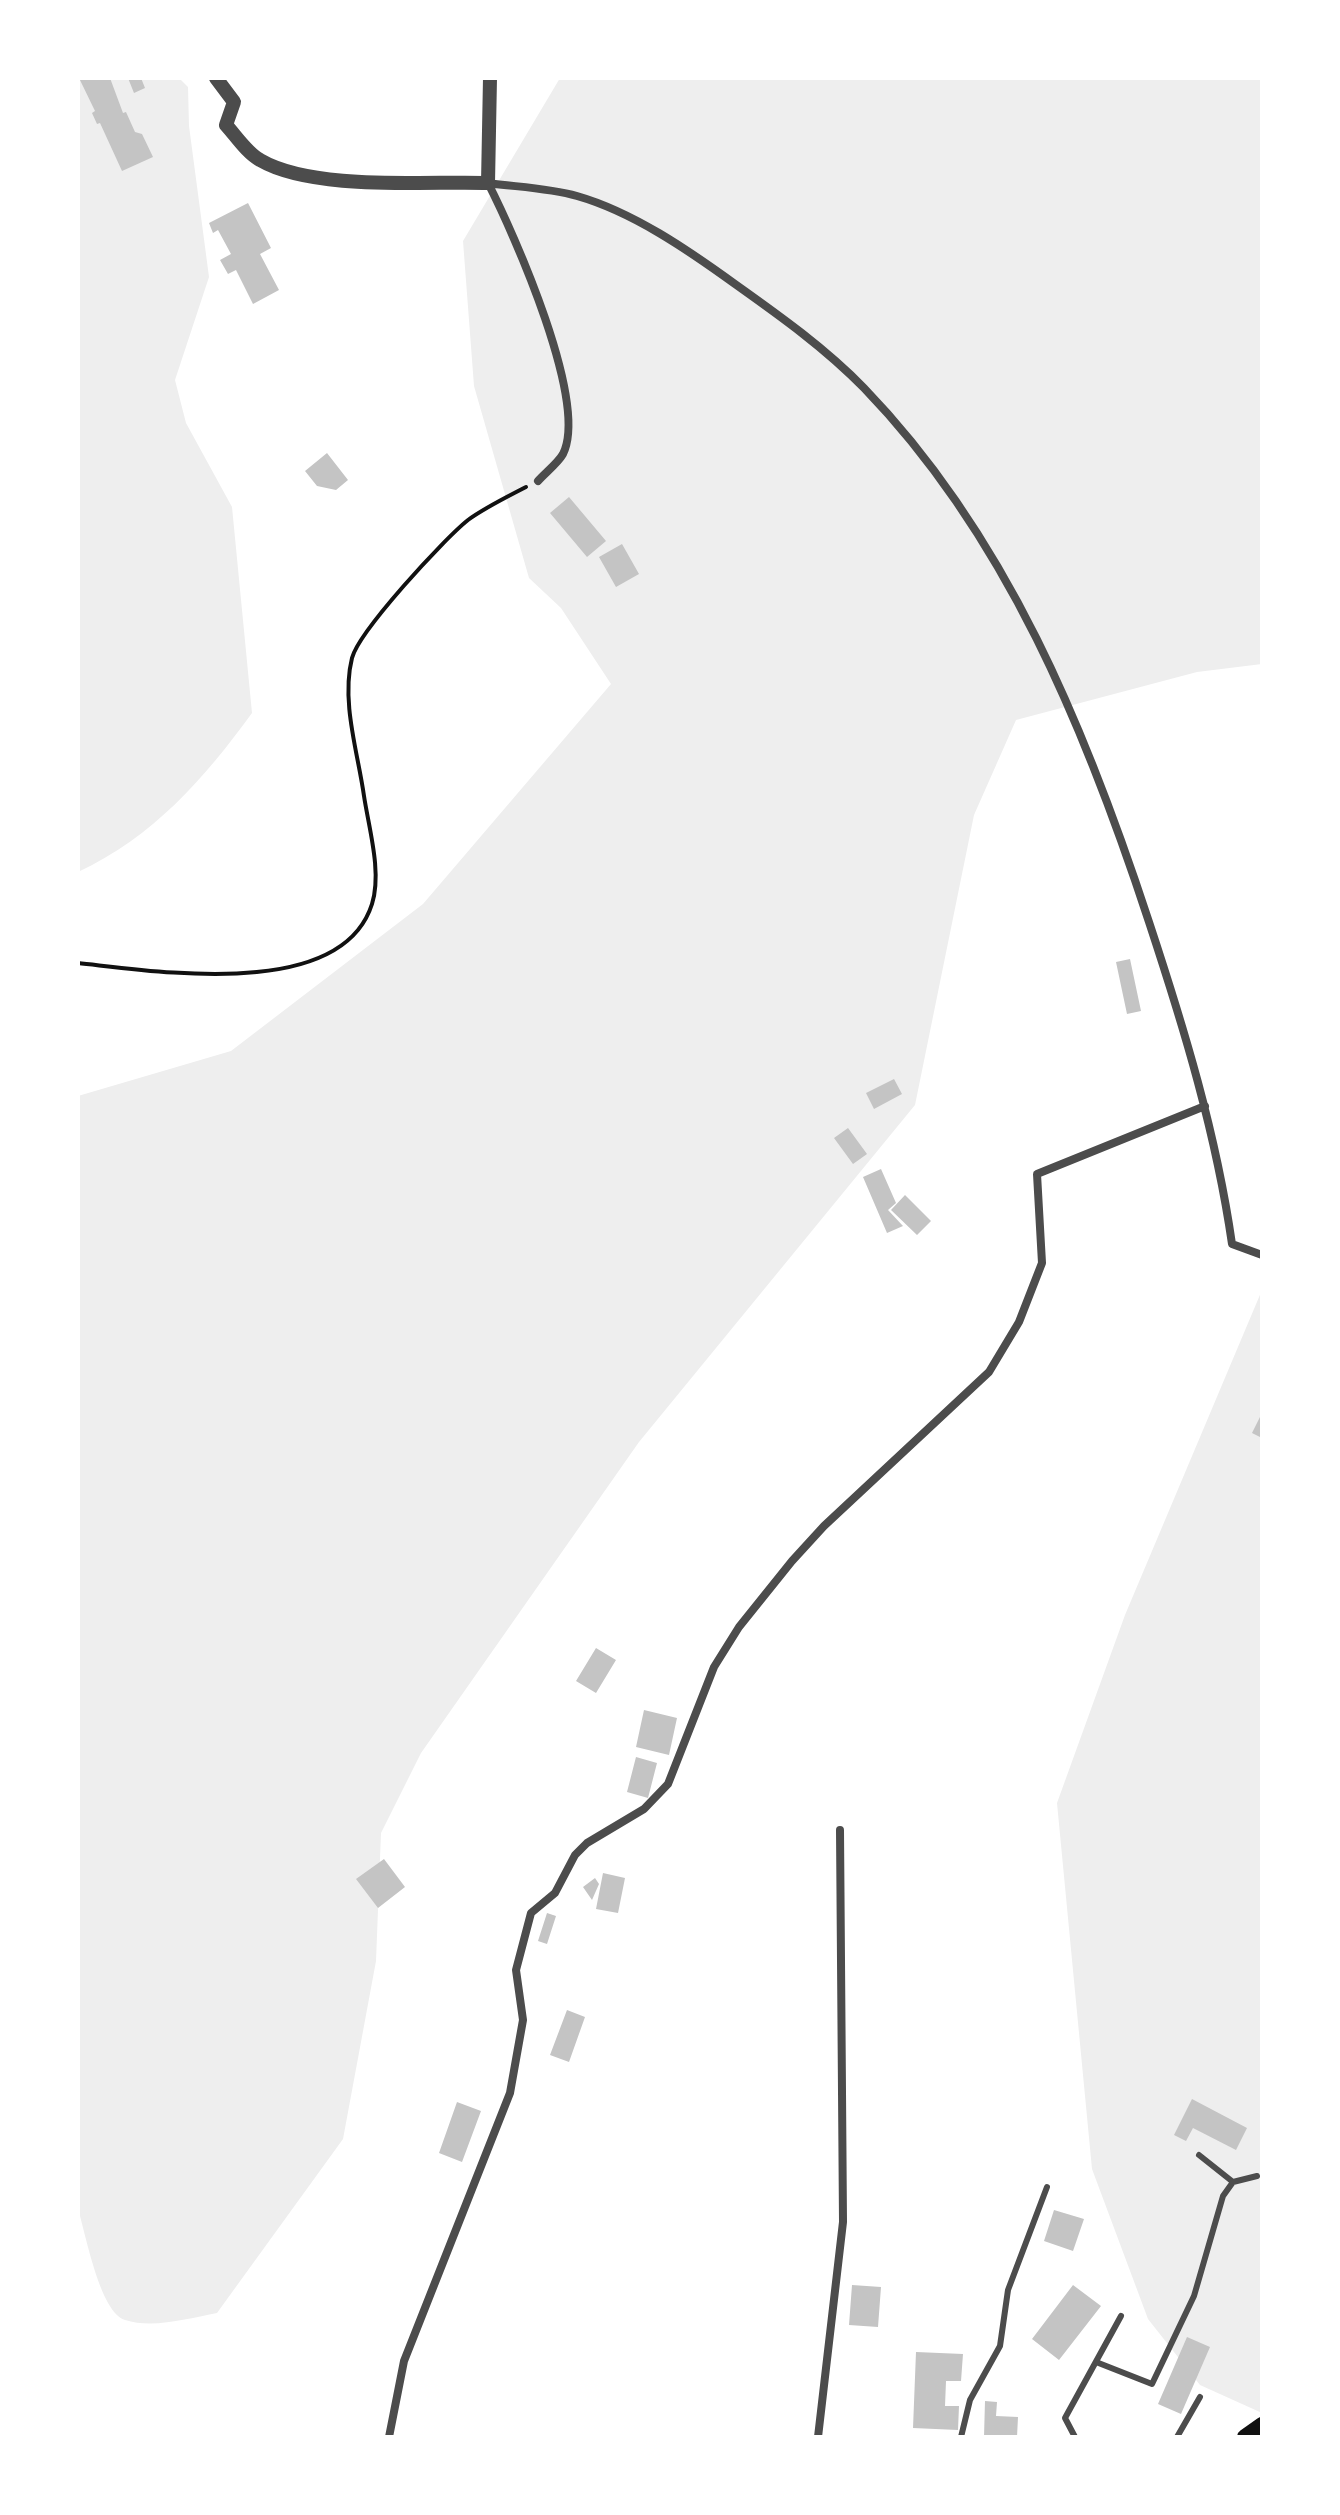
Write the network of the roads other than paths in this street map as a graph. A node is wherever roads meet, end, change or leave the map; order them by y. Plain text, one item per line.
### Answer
1 (216, 78) edge
2 (490, 78) edge
3 (488, 183) junction
4 (538, 481) road end
5 (1205, 1106) junction
6 (1262, 1255) edge
7 (840, 1830) dead end
8 (1199, 2155) dead end
9 (1257, 2176) dead end
10 (1233, 2182) junction
11 (1047, 2187) dead end
12 (1121, 2316) dead end
13 (1096, 2362) junction
14 (1200, 2397) dead end
15 (1262, 2425) edge
16 (389, 2437) edge
17 (818, 2437) edge
18 (961, 2437) edge
19 (1075, 2437) edge
20 (1177, 2437) edge
21 (1245, 2437) edge

1 - 3 street
2 - 3 street
3 - 4 street
3 - 5 street
5 - 6 street
5 - 16 street
7 - 17 street
8 - 10 lane
9 - 10 lane
10 - 13 lane
11 - 18 lane
12 - 13 lane
13 - 19 lane
14 - 20 lane
15 - 21 main road

